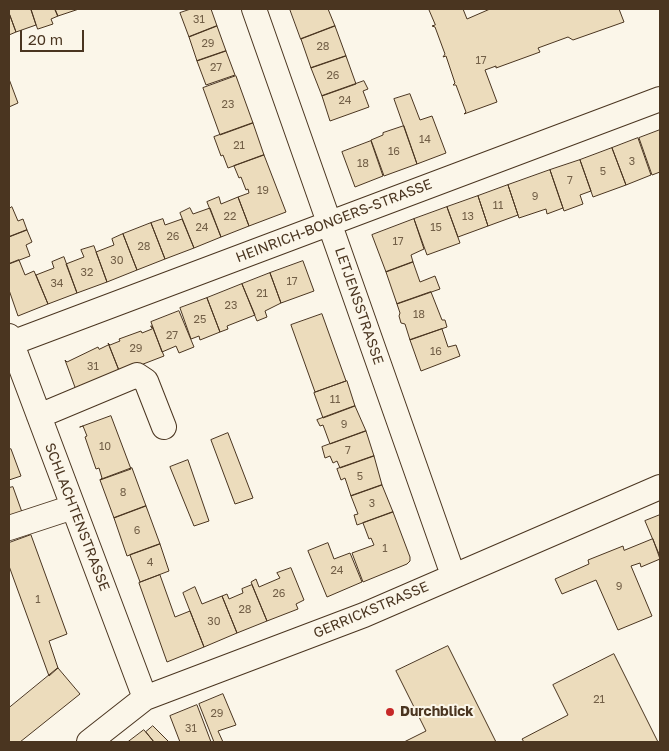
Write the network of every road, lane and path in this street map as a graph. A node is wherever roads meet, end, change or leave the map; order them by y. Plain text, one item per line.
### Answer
1 (254, 9) edge
2 (660, 99) edge
3 (330, 223) junction
4 (10, 341) edge
5 (39, 416) junction
6 (164, 427) dead end
7 (660, 487) edge
8 (73, 507) junction
9 (9, 528) edge
10 (453, 575) junction
11 (146, 698) junction
12 (89, 742) edge

1 - 3 street, LETJENSSTRASSE
2 - 3 street, HEINRICH-BONGERS-STRASSE
3 - 4 street, HEINRICH-BONGERS-STRASSE
3 - 10 street, LETJENSSTRASSE
4 - 5 street, SCHLACHTENSTRASSE
5 - 6 street
5 - 8 street, SCHLACHTENSTRASSE
7 - 10 street, GERRICKSTRASSE
8 - 9 street
8 - 11 street, SCHLACHTENSTRASSE
10 - 11 street, GERRICKSTRASSE
11 - 12 street, GERRICKSTRASSE

